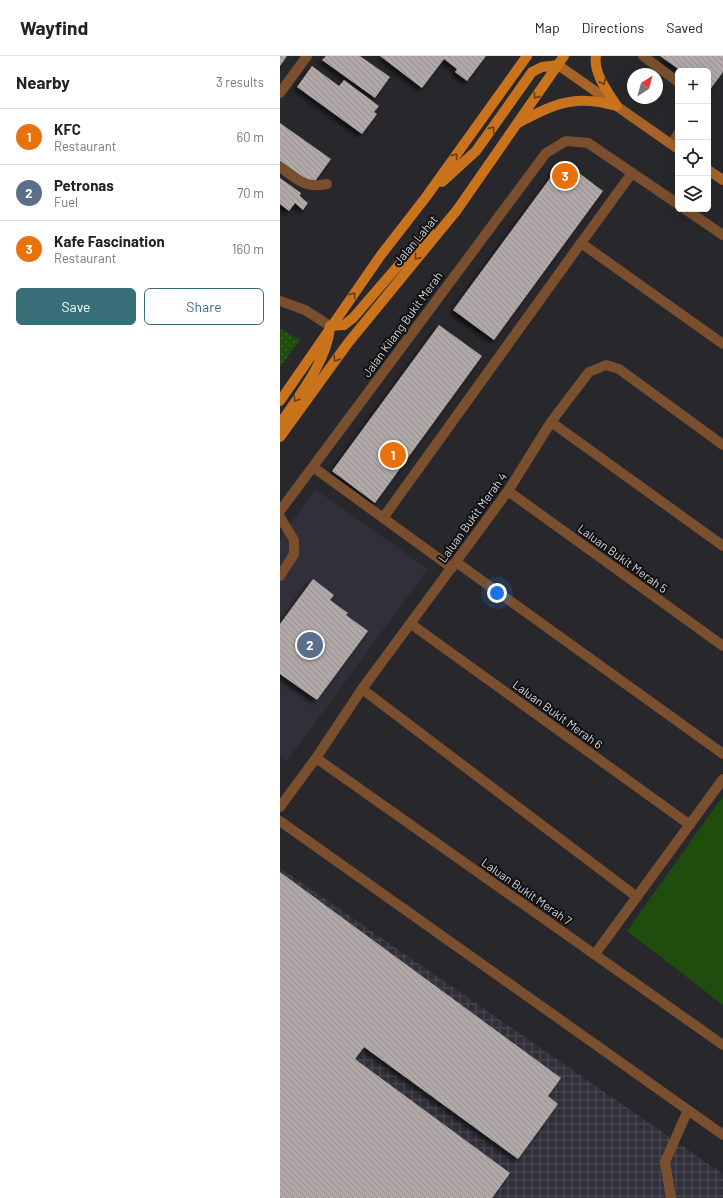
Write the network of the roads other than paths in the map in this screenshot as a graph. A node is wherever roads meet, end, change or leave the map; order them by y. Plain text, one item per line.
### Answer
1 (307, 56) edge
2 (526, 56) edge
3 (564, 56) edge
4 (596, 56) edge
5 (642, 56) edge
6 (558, 60) edge
7 (675, 80) edge
8 (280, 93) edge
9 (617, 106) junction
10 (516, 125) junction
11 (674, 147) edge
12 (280, 167) edge
13 (711, 172) edge
14 (632, 173) junction
15 (723, 180) edge
16 (327, 184) dead end
17 (426, 197) junction
18 (675, 202) edge
19 (457, 210) junction
20 (689, 212) edge
21 (723, 235) edge
22 (581, 243) junction
23 (280, 301) edge
24 (330, 326) junction
25 (723, 344) edge
26 (280, 400) edge
27 (551, 422) junction
28 (280, 424) edge
29 (280, 437) edge
30 (723, 445) edge
31 (313, 467) junction
32 (508, 491) junction
33 (280, 512) edge
34 (280, 517) edge
35 (383, 518) junction
36 (723, 546) edge
37 (454, 565) junction
38 (280, 576) edge
39 (411, 624) junction
40 (723, 646) edge
41 (362, 689) junction
42 (723, 754) edge
43 (316, 758) junction
44 (723, 779) edge
45 (280, 808) edge
46 (280, 821) edge
47 (690, 825) junction
48 (637, 897) junction
49 (595, 954) junction
50 (723, 1044) edge
51 (688, 1110) junction
52 (723, 1135) edge
53 (671, 1198) edge

1 - 8 street
17 -> 2 main road, Jalan Lahat
3 - 6 main road, Jalan Lahat
4 -> 9 main road
5 - 7 street
6 - 9 street
6 -> 10 main road, Jalan Lahat
17 -> 6 main road
9 - 10 main road
9 - 11 street
10 - 19 main road, Jalan Lahat
12 - 16 street
13 - 15 street
14 - 18 street
14 - 22 street
14 - 31 street, Jalan Kilang Bukit Merah
24 -> 17 main road, Jalan Lahat
19 - 24 main road
19 -> 29 main road, Jalan Lahat
20 - 21 street
22 - 25 street
22 - 35 street
23 - 24 street
24 - 26 main road, Jalan Lahat
24 -> 28 main road
27 - 30 street, Laluan Bukit Merah 4
27 - 32 street, Laluan Bukit Merah 4
27 - 36 street
31 - 33 street, Jalan Kilang Bukit Merah
31 - 35 street
32 - 37 street, Laluan Bukit Merah 4
32 - 40 street, Laluan Bukit Merah 5
34 - 38 street
35 - 37 street
37 - 39 street, Laluan Bukit Merah 4
37 - 42 street
39 - 41 street, Laluan Bukit Merah 4
39 - 47 street, Laluan Bukit Merah 6
41 - 43 street, Laluan Bukit Merah 4
41 - 48 street
43 - 45 street, Laluan Bukit Merah 4
43 - 49 street, Laluan Bukit Merah 7
44 - 47 street
46 - 51 street
47 - 48 street
48 - 49 street
49 - 50 street, Laluan Bukit Merah 7
51 - 52 street
51 - 53 street

